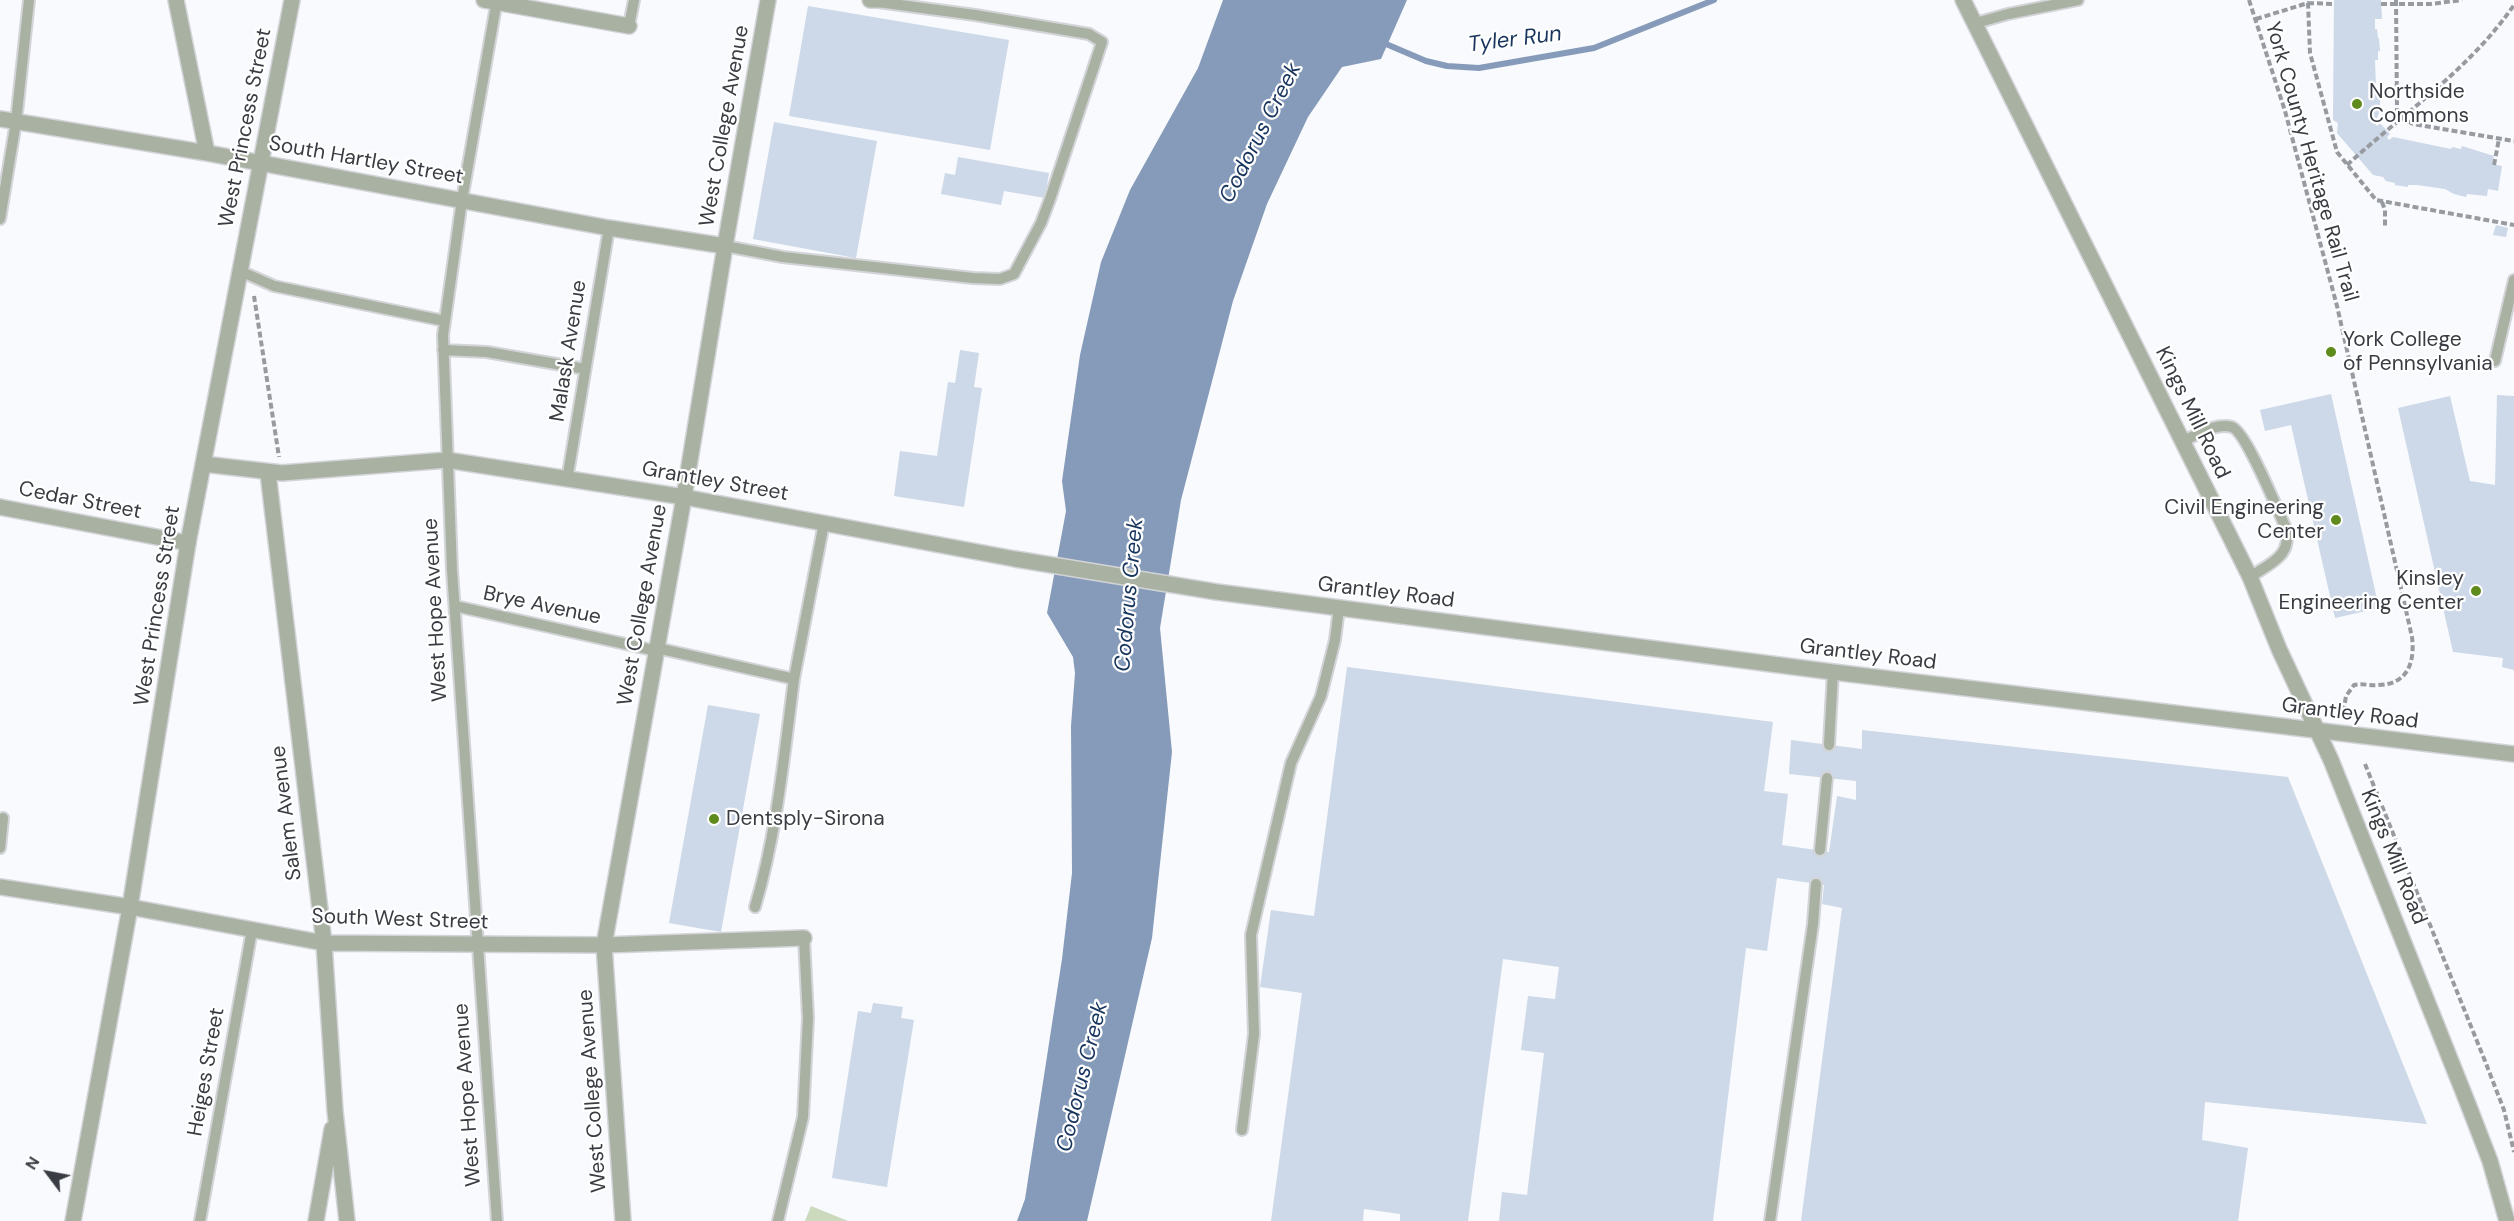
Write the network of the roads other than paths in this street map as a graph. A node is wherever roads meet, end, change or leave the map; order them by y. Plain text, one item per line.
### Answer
1 (29, 0) edge
2 (176, 0) edge
3 (292, 0) edge
4 (634, 0) edge
5 (768, 0) edge
6 (876, 0) edge
7 (1964, 0) edge
8 (2078, 0) edge
9 (492, 1) edge
10 (1976, 23) junction
11 (629, 26) joint
12 (0, 119) edge
13 (16, 122) junction
14 (207, 153) junction
15 (262, 164) junction
16 (462, 200) junction
17 (0, 219) edge
18 (609, 228) junction
19 (724, 246) junction
20 (245, 273) junction
21 (2514, 280) edge
22 (445, 321) junction
23 (443, 350) junction
24 (2495, 361) dead end
25 (585, 369) junction
26 (2183, 441) junction
27 (447, 460) junction
28 (203, 464) junction
29 (275, 473) junction
30 (567, 480) junction
31 (684, 497) junction
32 (0, 507) edge
33 (825, 523) junction
34 (188, 543) junction
35 (2250, 577) junction
36 (1217, 592) joint
37 (455, 606) junction
38 (1339, 608) junction
39 (657, 650) junction
40 (1833, 672) junction
41 (794, 679) junction
42 (2318, 731) junction
43 (1829, 745) dead end
44 (2514, 754) edge
45 (1827, 778) dead end
46 (3, 818) dead end
47 (0, 848) edge
48 (1820, 850) dead end
49 (1816, 884) dead end
50 (0, 887) edge
51 (130, 907) junction
52 (755, 907) dead end
53 (252, 930) junction
54 (804, 938) joint
55 (324, 943) junction
56 (476, 944) junction
57 (604, 945) junction
58 (335, 1111) junction
59 (1242, 1131) dead end
60 (73, 1221) edge
61 (200, 1221) edge
62 (316, 1221) edge
63 (348, 1221) edge
64 (497, 1221) edge
65 (623, 1221) edge
66 (778, 1221) edge
67 (1770, 1221) edge
68 (2507, 1221) edge

1 - 13 lane
2 - 14 street
3 - 15 street, West Princess Street
4 - 11 lane
5 - 19 street, West College Avenue
6 - 19 lane
7 - 10 street, Kings Mill Road
8 - 10 lane
9 - 11 street
9 - 16 lane, West Hope Avenue
10 - 26 street, Kings Mill Road
12 - 13 street, South Hartley Street
13 - 14 street, South Hartley Street
13 - 17 lane
14 - 15 street, South Hartley Street
15 - 16 street, South Hartley Street
15 - 20 street, West Princess Street
16 - 18 street, South Hartley Street
16 - 22 lane, West Hope Avenue
18 - 19 street, South Hartley Street
18 - 25 lane, Malask Avenue
19 - 31 street, West College Avenue
20 - 22 lane
20 - 28 street, West Princess Street
21 - 24 lane
22 - 23 lane, West Hope Avenue
23 - 25 lane
23 - 27 lane, West Hope Avenue
25 - 30 lane, Malask Avenue
26 - 35 street, Kings Mill Road
26 - 35 lane
27 - 29 street, Grantley Street
27 - 30 street, Grantley Street
27 - 37 lane, West Hope Avenue
28 - 29 street, Grantley Street
28 - 34 street, West Princess Street
29 - 55 street, Salem Avenue
30 - 31 street, Grantley Street
31 - 33 street, Grantley Street
31 - 39 street, West College Avenue
32 - 34 street, Cedar Street
33 - 36 street, Grantley Street
33 - 41 lane
34 - 51 street, West Princess Street
35 - 42 street, Kings Mill Road
36 - 38 street, Grantley Road
37 - 39 lane, Brye Avenue
37 - 56 lane, West Hope Avenue
38 - 40 street, Grantley Road
38 - 59 lane
39 - 41 lane, Brye Avenue
39 - 57 street, West College Avenue
40 - 42 street, Grantley Road
40 - 43 lane
41 - 52 lane
42 - 44 street, Grantley Road
42 - 68 street, Kings Mill Road
45 - 48 lane
46 - 47 lane
49 - 67 lane
50 - 51 street, South West Street
51 - 53 street, South West Street
51 - 60 street, West Princess Street
53 - 55 street, South West Street
53 - 61 lane, Heiges Street
54 - 57 street, South West Street
54 - 66 lane
55 - 56 street, South West Street
55 - 58 street, Salem Avenue
56 - 57 street, South West Street
56 - 64 lane, West Hope Avenue
57 - 65 street, West College Avenue
58 - 62 street
58 - 63 street, Salem Avenue

